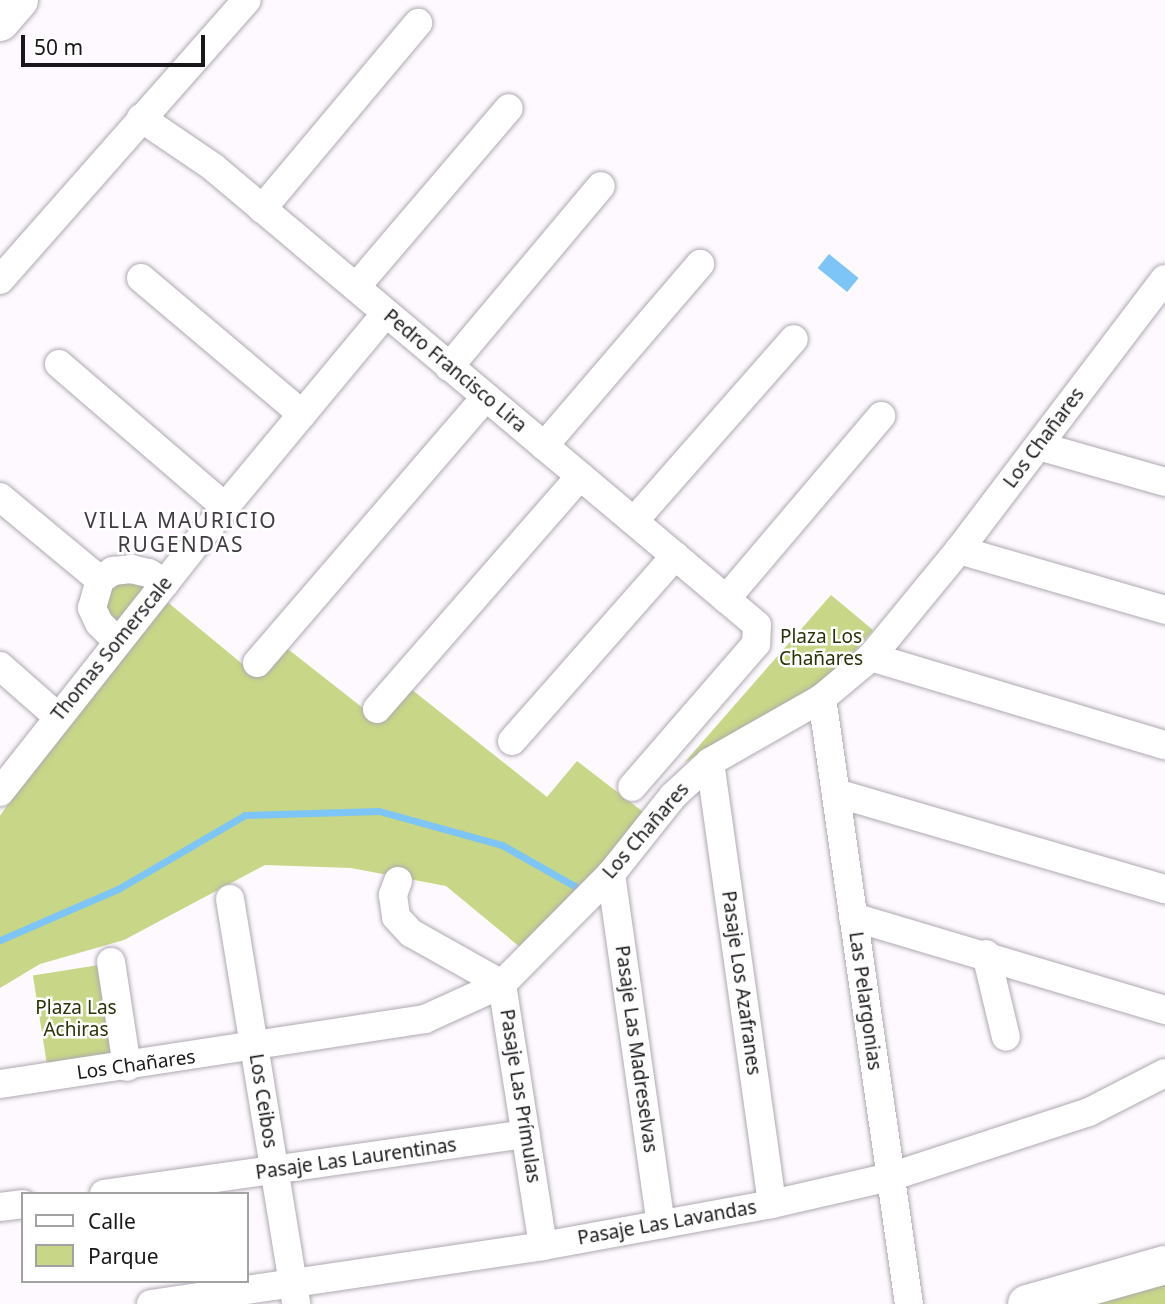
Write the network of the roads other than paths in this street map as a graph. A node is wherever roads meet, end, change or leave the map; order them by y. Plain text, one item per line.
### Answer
1 (19, 0) edge
2 (247, 0) edge
3 (0, 22) edge
4 (418, 23) dead end
5 (509, 108) dead end
6 (141, 118) junction
7 (601, 186) dead end
8 (262, 209) junction
9 (700, 264) dead end
10 (141, 278) dead end
11 (1165, 279) edge
12 (0, 280) edge
13 (356, 287) junction
14 (386, 313) junction
15 (794, 339) dead end
16 (59, 364) dead end
17 (449, 367) junction
18 (486, 397) junction
19 (302, 414) junction
20 (881, 416) dead end
21 (544, 446) junction
22 (1039, 446) junction
23 (580, 476) junction
24 (1165, 482) edge
25 (0, 497) edge
26 (225, 507) junction
27 (634, 521) junction
28 (959, 550) junction
29 (674, 556) junction
30 (100, 580) junction
31 (165, 583) junction
32 (726, 599) junction
33 (1164, 605) edge
34 (117, 641) junction
35 (871, 657) junction
36 (257, 663) dead end
37 (0, 666) edge
38 (822, 698) junction
39 (377, 709) dead end
40 (57, 716) junction
41 (512, 741) dead end
42 (1165, 745) edge
43 (710, 762) junction
44 (632, 787) dead end
45 (0, 792) edge
46 (835, 793) junction
47 (611, 874) junction
48 (398, 881) dead end
49 (1165, 889) edge
50 (230, 899) dead end
51 (853, 917) junction
52 (986, 954) junction
53 (111, 962) dead end
54 (502, 985) junction
55 (1165, 1010) edge
56 (1006, 1037) dead end
57 (254, 1047) junction
58 (127, 1067) junction
59 (1165, 1073) edge
60 (0, 1084) edge
61 (526, 1134) junction
62 (274, 1171) junction
63 (890, 1177) junction
64 (119, 1192) edge
65 (772, 1204) junction
66 (21, 1205) edge
67 (0, 1208) edge
68 (661, 1224) junction
69 (543, 1246) junction
70 (1165, 1265) edge
71 (294, 1294) edge
72 (151, 1304) edge
73 (909, 1304) edge
74 (1027, 1304) edge

1 - 3 street
2 - 6 street
4 - 8 street
5 - 13 street
6 - 8 street, Pedro Francisco Lira
6 - 12 street
7 - 17 street
8 - 13 street, Pedro Francisco Lira
9 - 21 street
10 - 19 street
11 - 22 street, Los Chañares
13 - 14 street, Pedro Francisco Lira
14 - 17 street, Pedro Francisco Lira
14 - 19 street, Thomas Somerscale
15 - 27 street
16 - 26 street
17 - 18 street, Pedro Francisco Lira
18 - 21 street, Pedro Francisco Lira
18 - 36 street
19 - 26 street, Thomas Somerscale
20 - 32 street
21 - 23 street, Pedro Francisco Lira
22 - 24 street
22 - 28 street, Los Chañares
23 - 27 street, Pedro Francisco Lira
23 - 39 street
25 - 30 street
26 - 31 street, Thomas Somerscale
27 - 29 street, Pedro Francisco Lira
28 - 33 street
28 - 35 street, Los Chañares
29 - 32 street, Pedro Francisco Lira
29 - 41 street
30 - 31 street
30 - 34 street
31 - 34 street, Thomas Somerscale
32 - 44 street, Pedro Francisco Lira
34 - 40 street, Thomas Somerscale
35 - 38 street, Los Chañares
35 - 42 street
37 - 40 street
38 - 43 street, Los Chañares
38 - 46 street, Las Pelargonias
40 - 45 street, Thomas Somerscale
43 - 47 street, Los Chañares
43 - 65 street, Pasaje Los Azafranes
46 - 49 street
46 - 51 street, Las Pelargonias
47 - 54 street, Los Chañares
47 - 68 street, Pasaje Las Madreselvas
48 - 54 street, Pasaje Las Prímulas
50 - 57 street, Los Ceibos
51 - 52 street
51 - 63 street, Las Pelargonias
52 - 55 street
52 - 56 street
53 - 58 street
54 - 57 street, Los Chañares
54 - 61 street, Pasaje Las Prímulas
57 - 58 street, Los Chañares
57 - 62 street, Los Ceibos
58 - 60 street, Los Chañares
59 - 63 street, Pasaje Las Lavandas
61 - 62 street, Pasaje Las Laurentinas
61 - 69 street, Pasaje Las Prímulas
62 - 64 street, Pasaje Las Laurentinas
62 - 71 street, Los Ceibos
63 - 65 street, Pasaje Las Lavandas
63 - 73 street, Las Pelargonias
65 - 68 street, Pasaje Las Lavandas
66 - 67 street
68 - 69 street, Pasaje Las Lavandas
69 - 71 street, Pasaje Las Lavandas
70 - 74 street
71 - 72 street, Pasaje Las Lavandas

